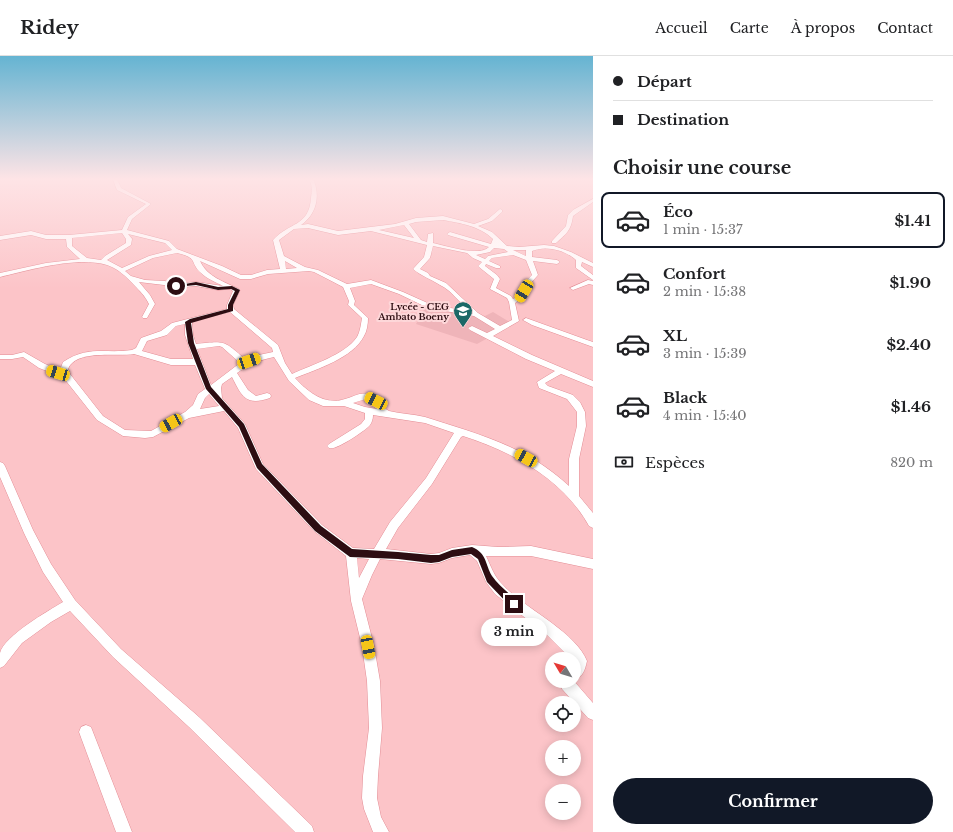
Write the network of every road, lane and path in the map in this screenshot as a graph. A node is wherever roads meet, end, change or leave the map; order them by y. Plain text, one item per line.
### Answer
1 (134, 215) edge
2 (308, 215) edge
3 (495, 215) edge
4 (571, 215) edge
5 (452, 219) junction
6 (406, 224) junction
7 (473, 226) junction
8 (293, 228) junction
9 (368, 229) junction
10 (124, 231) junction
11 (431, 234) dead end
12 (69, 237) junction
13 (0, 238) edge
14 (496, 239) junction
15 (419, 241) junction
16 (554, 242) junction
17 (430, 244) junction
18 (493, 246) junction
19 (547, 246) junction
20 (505, 248) junction
21 (533, 248) junction
22 (559, 249) junction
23 (177, 251) junction
24 (514, 253) junction
25 (472, 254) junction
26 (194, 257) junction
27 (281, 257) junction
28 (577, 257) junction
29 (528, 259) junction
30 (85, 260) junction
31 (484, 262) junction
32 (557, 262) dead end
33 (107, 263) junction
34 (593, 265) edge
35 (498, 267) dead end
36 (122, 270) junction
37 (303, 270) junction
38 (283, 271) junction
39 (0, 275) edge
40 (129, 277) junction
41 (593, 278) edge
42 (593, 283) edge
43 (346, 286) junction
44 (232, 287) junction
45 (573, 288) dead end
46 (512, 302) junction
47 (231, 310) junction
48 (476, 314) junction
49 (145, 317) dead end
50 (515, 319) junction
51 (191, 320) junction
52 (472, 328) dead end
53 (499, 329) junction
54 (486, 336) junction
55 (593, 345) edge
56 (193, 347) junction
57 (135, 352) junction
58 (277, 354) junction
59 (0, 357) edge
60 (12, 358) junction
61 (0, 360) edge
62 (198, 362) junction
63 (245, 363) junction
64 (66, 364) junction
65 (50, 370) junction
66 (562, 370) junction
67 (233, 373) junction
68 (66, 375) junction
69 (291, 377) junction
70 (219, 383) junction
71 (593, 384) edge
72 (210, 389) junction
73 (267, 396) dead end
74 (218, 399) junction
75 (345, 404) junction
76 (226, 408) junction
77 (369, 411) junction
78 (384, 412) junction
79 (187, 415) junction
80 (463, 433) junction
81 (332, 446) dead end
82 (0, 466) edge
83 (574, 496) junction
84 (593, 523) edge
85 (472, 550) junction
86 (350, 553) junction
87 (376, 555) junction
88 (593, 564) edge
89 (357, 600) junction
90 (72, 604) junction
91 (574, 652) edge
92 (0, 662) edge
93 (571, 688) edge
94 (593, 713) edge
95 (86, 732) dead end
96 (124, 832) edge
97 (306, 832) edge
98 (381, 832) edge

1 - 10 street
2 - 8 street
3 - 7 street
4 - 16 street
5 - 6 street
5 - 7 street
5 - 18 street
6 - 9 street
6 - 15 street
7 - 14 street
8 - 9 street
8 - 27 street
9 - 15 street
10 - 12 street
10 - 23 street
10 - 33 street
11 - 17 street
12 - 13 street
12 - 30 street
14 - 18 street
14 - 20 street
15 - 17 street
16 - 19 street
16 - 22 street
17 - 25 street
17 - 48 street
18 - 20 street
18 - 25 street
19 - 21 street
19 - 22 street
20 - 21 street
20 - 24 street
21 - 29 street
22 - 28 street
23 - 26 street
23 - 36 street
24 - 29 street
24 - 31 street
25 - 31 street
26 - 38 street
26 - 44 street
27 - 37 street
27 - 38 street
28 - 34 street
28 - 41 street
29 - 32 street
29 - 46 street
30 - 33 street
30 - 39 street
31 - 35 street
31 - 46 street
33 - 36 street
36 - 40 street
37 - 38 street
37 - 43 street
40 - 44 street
40 - 49 street
42 - 45 street
43 - 48 street
43 - 69 street
44 - 47 street
46 - 50 street
47 - 51 street
47 - 58 street
48 - 53 street
50 - 53 street
50 - 55 street
51 - 56 street
51 - 57 street
52 - 54 street
53 - 54 street
54 - 66 street
56 - 62 street
56 - 63 street
57 - 62 street
57 - 64 street
58 - 63 street
58 - 69 street
59 - 60 street
60 - 61 street
60 - 65 street
62 - 72 street
63 - 67 street
64 - 65 street
64 - 68 street
65 - 68 street
66 - 71 street
66 - 83 street
67 - 70 street
67 - 73 street
68 - 79 street
69 - 75 street
70 - 72 street
70 - 74 street
72 - 74 street
72 - 79 street
74 - 76 street
75 - 77 street
75 - 78 street
76 - 79 street
76 - 86 street
77 - 78 street
77 - 81 street
78 - 80 street
80 - 83 street
80 - 87 street
82 - 90 street
83 - 84 street
85 - 87 street
85 - 88 street
85 - 91 street
86 - 87 street
86 - 89 street
87 - 89 street
89 - 98 street
90 - 92 street
90 - 97 street
93 - 94 street
95 - 96 street

